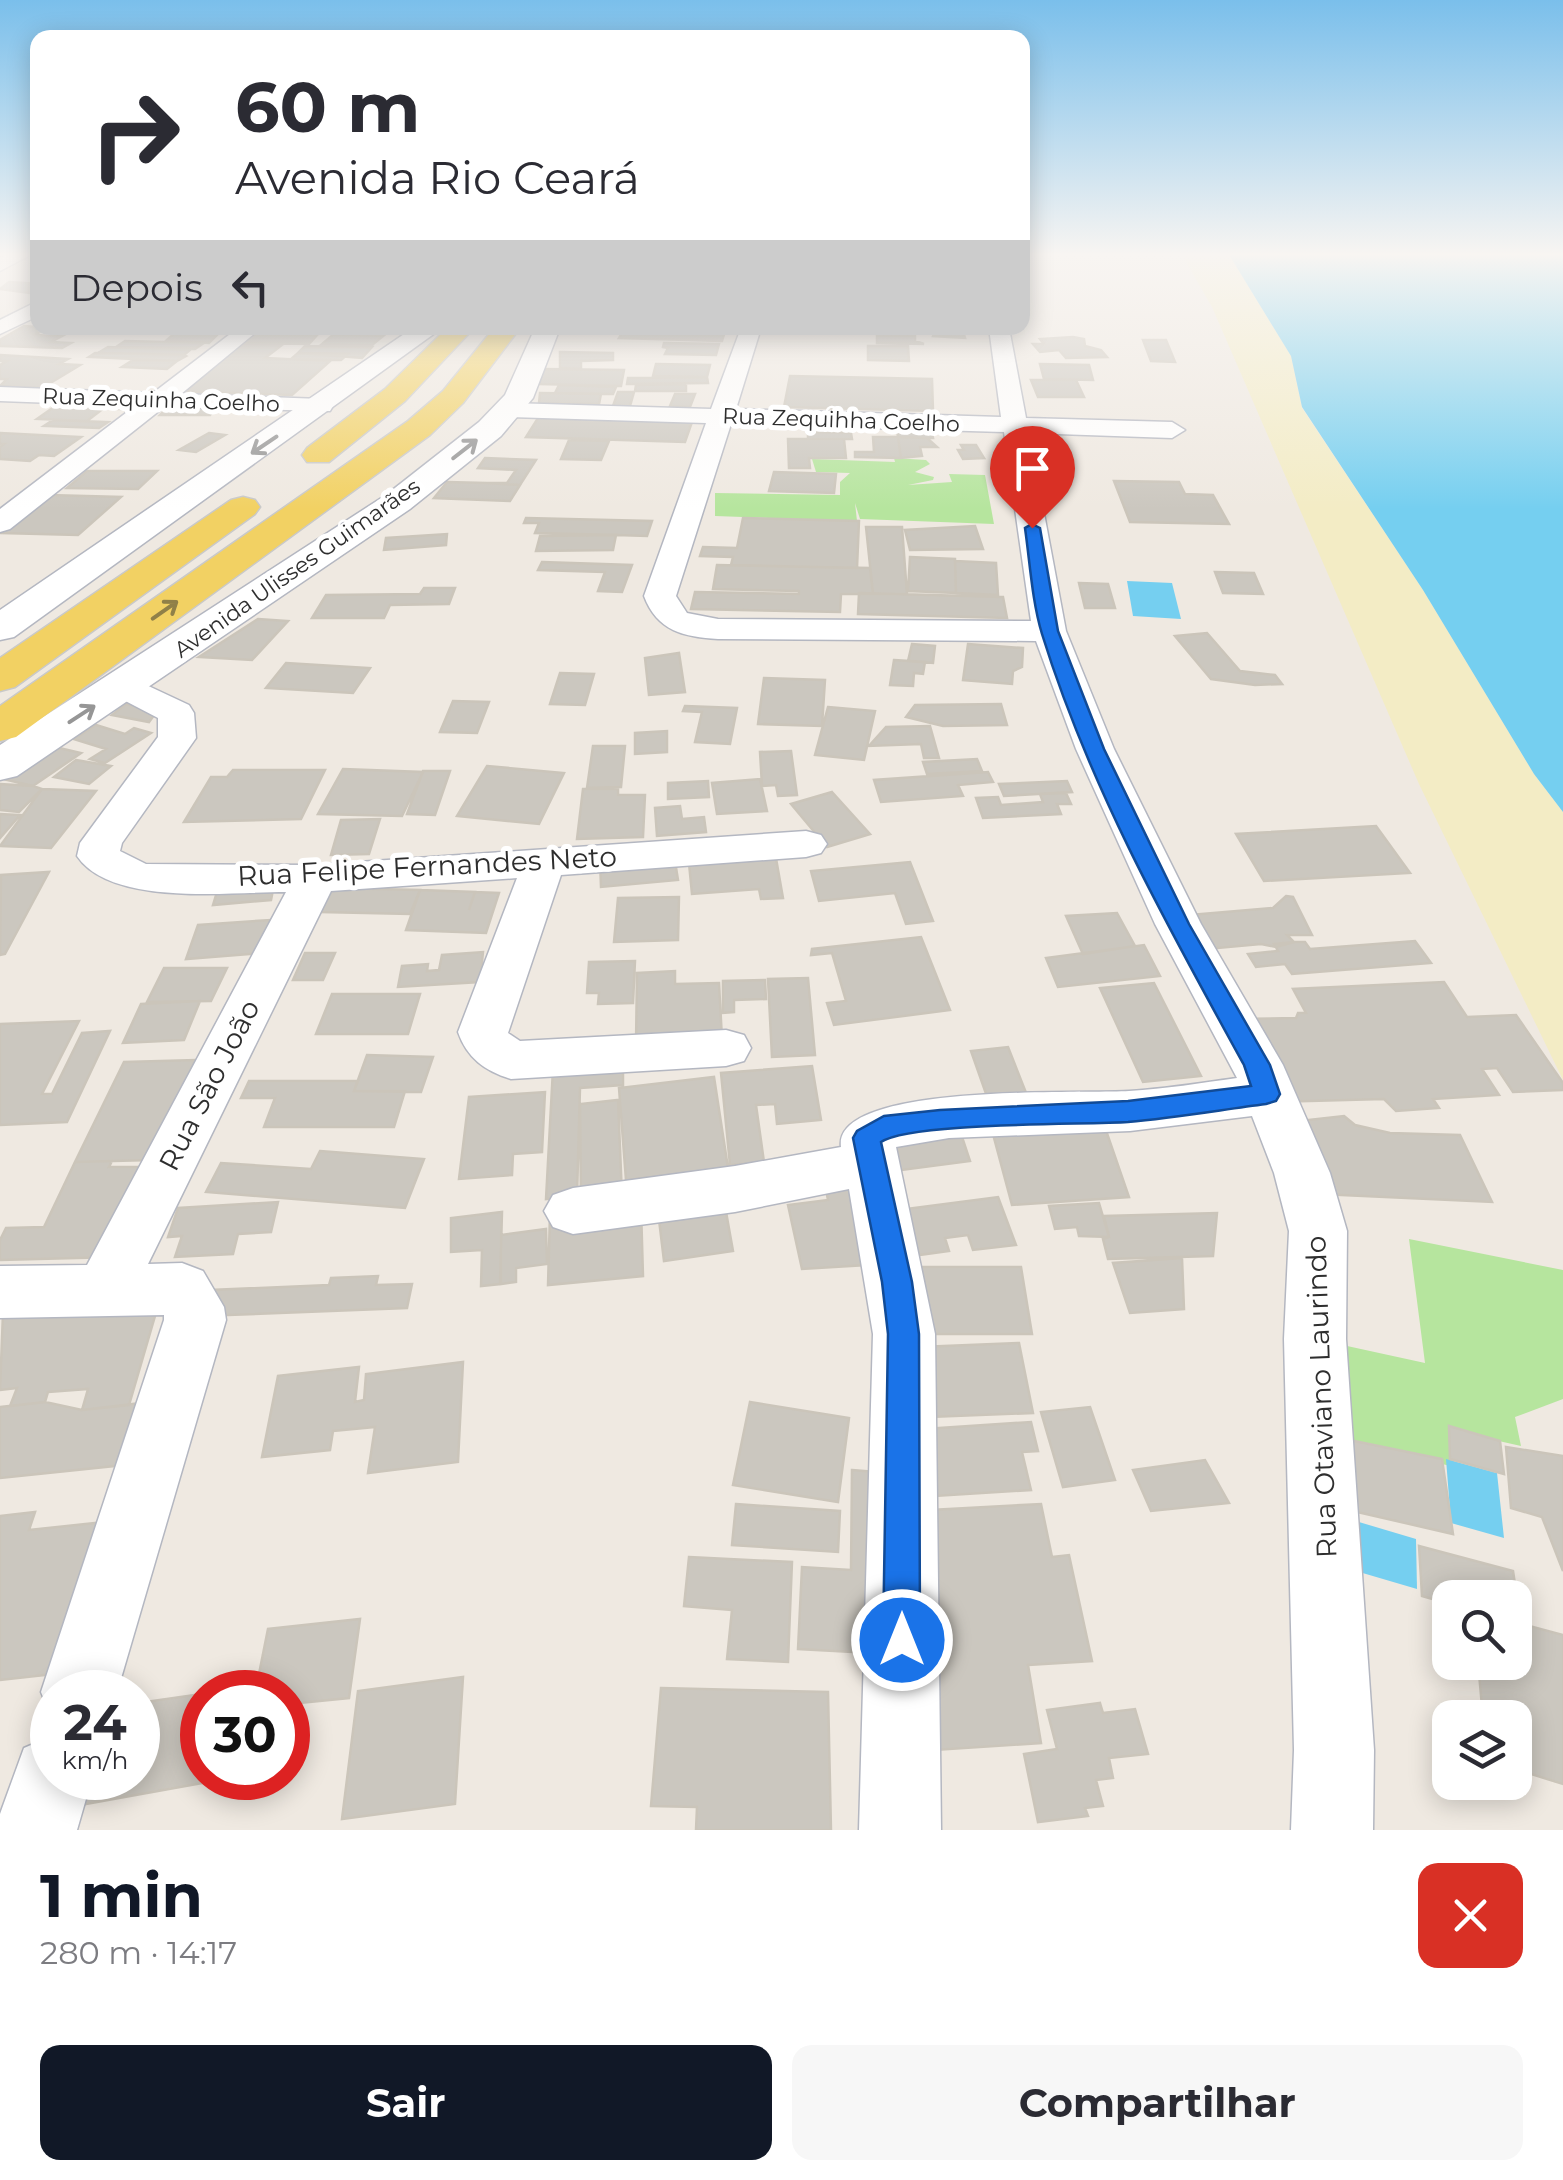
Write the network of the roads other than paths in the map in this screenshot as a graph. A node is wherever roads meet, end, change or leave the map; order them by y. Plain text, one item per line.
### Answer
1 (239, 338) edge
2 (415, 338) edge
3 (450, 338) edge
4 (499, 338) edge
5 (542, 338) edge
6 (747, 338) edge
7 (1001, 338) edge
8 (7, 399) edge
9 (159, 400) junction
10 (321, 406) junction
11 (510, 410) junction
12 (718, 416) junction
13 (361, 424) junction
14 (1015, 426) junction
15 (419, 428) junction
16 (1172, 430) dead end
17 (0, 523) edge
18 (0, 628) edge
19 (1050, 631) junction
20 (0, 678) edge
21 (125, 686) junction
22 (0, 727) edge
23 (0, 766) edge
24 (806, 844) dead end
25 (544, 862) junction
26 (314, 879) junction
27 (726, 1048) dead end
28 (1266, 1094) junction
29 (871, 1163) junction
30 (573, 1210) dead end
31 (104, 1291) junction
32 (0, 1292) edge
33 (86, 1670) edge
34 (45, 1800) edge
35 (36, 1830) edge
36 (900, 1830) edge
37 (1332, 1830) edge

1 - 9 street
2 - 10 street
3 - 13 main road
4 - 15 main road, Avenida Ulisses Guimarães
5 - 11 street, Avenida Ulisses Guimarães
6 - 12 street
7 - 14 street, Rua Otaviano Laurindo
8 - 9 street, Rua Zequinha Coelho
9 - 10 street, Rua Zequinha Coelho
9 - 17 street
10 -> 18 street
11 - 12 street, Rua Zequihha Coelho
21 -> 11 street, Avenida Ulisses Guimarães
12 - 14 street, Rua Zequihha Coelho
12 - 19 street
13 - 15 main road
13 - 20 main road
14 - 16 street, Rua Zequihha Coelho
14 - 19 street, Rua Otaviano Laurindo
22 -> 15 main road, Avenida Ulisses Guimarães
19 - 28 street, Rua Otaviano Laurindo
23 -> 21 street, Avenida Ulisses Guimarães
21 - 26 street, Rua Felipe Fernandes Neto
24 - 25 street, Rua Felipe Fernandes Neto
25 - 26 street, Rua Felipe Fernandes Neto
25 - 27 street
26 - 31 street, Rua São João
28 - 29 street
28 - 37 street, Rua Otaviano Laurindo
29 - 30 street
29 - 36 street
31 - 32 street
31 - 33 street
34 - 35 street

